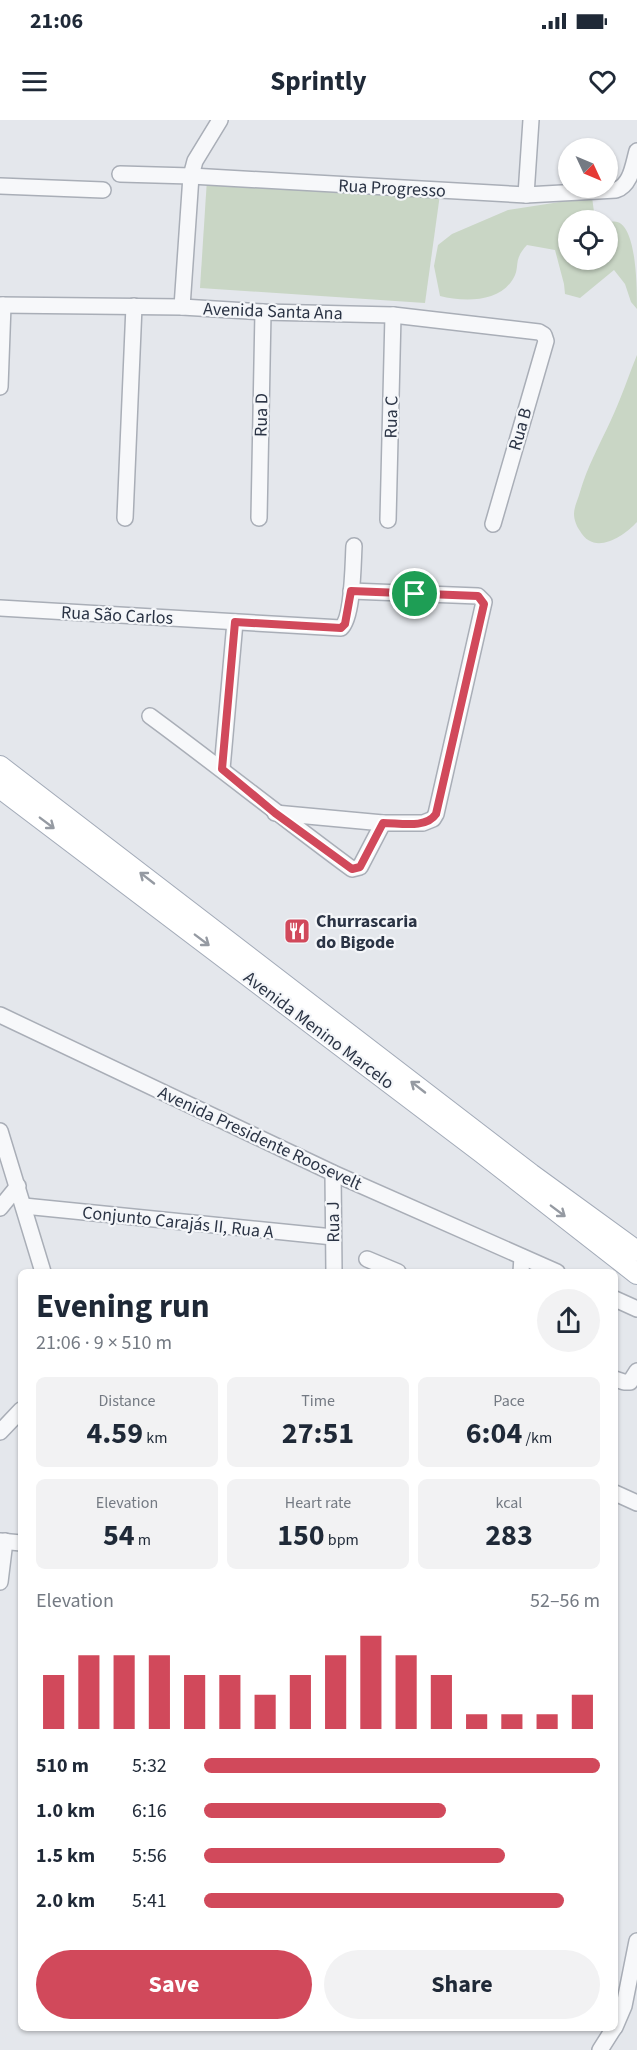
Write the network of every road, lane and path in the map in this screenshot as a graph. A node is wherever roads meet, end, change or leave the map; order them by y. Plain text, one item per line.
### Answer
1 (220, 120) edge
2 (531, 120) edge
3 (637, 151) edge
4 (120, 174) dead end
5 (191, 176) junction
6 (0, 186) edge
7 (103, 190) dead end
8 (526, 195) junction
9 (1, 305) edge
10 (134, 306) junction
11 (182, 307) junction
12 (263, 312) junction
13 (393, 315) junction
14 (543, 335) joint
15 (0, 387) edge
16 (125, 518) dead end
17 (259, 518) dead end
18 (388, 520) dead end
19 (493, 524) dead end
20 (354, 546) dead end
21 (351, 591) junction
22 (0, 608) edge
23 (235, 622) junction
24 (150, 716) dead end
25 (0, 766) edge
26 (222, 769) junction
27 (0, 788) edge
28 (275, 813) junction
29 (383, 823) junction
30 (0, 1015) edge
31 (0, 1131) edge
32 (333, 1173) junction
33 (18, 1185) junction
34 (24, 1206) junction
35 (0, 1208) edge
36 (333, 1237) junction
37 (637, 1251) edge
38 (368, 1258) dead end
39 (522, 1264) edge
40 (42, 1269) edge
41 (334, 1269) edge
42 (392, 1269) edge
43 (544, 1269) edge
44 (637, 1274) edge
45 (618, 1300) edge
46 (637, 1309) edge
47 (637, 1371) edge
48 (618, 1380) edge
49 (618, 1494) edge
50 (637, 1503) edge
51 (3, 1541) edge
52 (18, 1543) edge
53 (0, 1582) edge
54 (637, 1941) edge
55 (618, 2020) edge
56 (612, 2031) edge
57 (600, 2050) edge

1 - 5 street
2 - 8 street
3 - 8 street, Rua Progresso
4 - 5 street, Rua Progresso
5 - 8 street, Rua Progresso
5 - 11 street
6 - 7 street
9 - 10 street, Avenida Santa Ana
9 - 15 street
10 - 11 street, Avenida Santa Ana
10 - 16 street
11 - 12 street, Avenida Santa Ana
12 - 13 street, Avenida Santa Ana
12 - 17 street, Rua D
13 - 14 street, Avenida Santa Ana
13 - 18 street, Rua C
14 - 19 street, Rua B
20 - 21 street
21 - 23 street, Rua São Carlos
21 - 29 street
22 - 23 street, Rua São Carlos
23 - 26 street
24 - 26 street
37 -> 25 main road, Avenida Menino Marcelo
26 - 28 street
27 -> 44 main road, Avenida Menino Marcelo
28 - 29 street
28 - 29 street
30 - 32 street, Avenida Presidente Roosevelt
31 - 33 street
32 - 36 street, Rua J
32 - 39 street, Avenida Presidente Roosevelt
33 - 34 street
33 - 35 street
34 - 36 street, Conjunto Carajás II, Rua A
34 - 40 street
36 - 41 street, Rua J
38 - 42 street
39 - 43 street, Avenida Presidente Roosevelt
45 - 46 street
47 - 48 street
49 - 50 street
51 - 52 street
51 - 53 street
54 - 55 street
56 - 57 street

